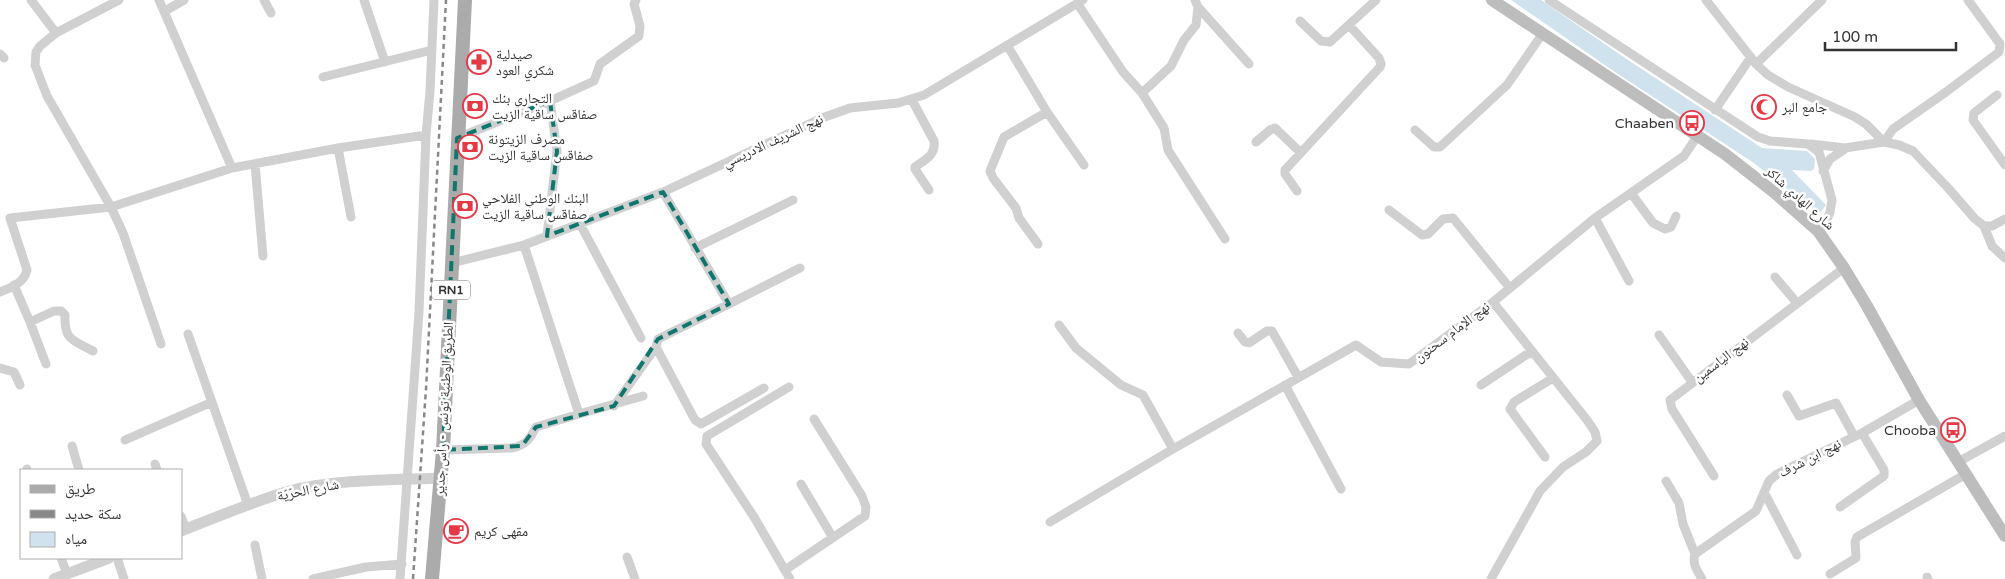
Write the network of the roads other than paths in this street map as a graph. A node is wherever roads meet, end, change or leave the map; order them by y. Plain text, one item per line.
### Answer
1 (31, 0) edge
2 (119, 0) edge
3 (159, 0) edge
4 (184, 0) edge
5 (264, 0) edge
6 (364, 0) edge
7 (434, 0) edge
8 (465, 0) edge
9 (636, 0) edge
10 (1376, 0) edge
11 (1492, 0) edge
12 (1549, 0) edge
13 (1706, 0) edge
14 (1822, 0) edge
15 (1968, 0) edge
16 (1080, 2) edge
17 (1197, 3) edge
18 (165, 11) junction
19 (271, 13) dead end
20 (1300, 21) dead end
21 (1349, 25) junction
22 (1543, 33) junction
23 (56, 34) junction
24 (1007, 45) junction
25 (432, 50) junction
26 (1754, 61) junction
27 (384, 62) junction
28 (1249, 64) dead end
29 (323, 77) dead end
30 (1142, 93) junction
31 (1997, 95) dead end
32 (912, 100) junction
33 (550, 101) junction
34 (1715, 110) junction
35 (1047, 112) junction
36 (1415, 130) dead end
37 (426, 135) junction
38 (1698, 135) junction
39 (457, 138) junction
40 (1256, 142) dead end
41 (1884, 142) junction
42 (1808, 144) junction
43 (338, 148) junction
44 (1845, 148) junction
45 (1301, 153) junction
46 (255, 164) junction
47 (1084, 165) dead end
48 (2005, 165) edge
49 (232, 168) junction
50 (1823, 171) junction
51 (929, 190) dead end
52 (1297, 190) dead end
53 (663, 192) junction
54 (1631, 194) junction
55 (792, 200) dead end
56 (111, 207) junction
57 (1389, 210) dead end
58 (1676, 216) dead end
59 (351, 217) dead end
60 (1596, 218) junction
61 (2005, 219) edge
62 (580, 224) junction
63 (1984, 226) junction
64 (1818, 231) junction
65 (547, 236) junction
66 (1225, 239) dead end
67 (1038, 244) dead end
68 (524, 245) junction
69 (695, 248) junction
70 (263, 256) dead end
71 (2005, 258) edge
72 (452, 263) junction
73 (800, 268) dead end
74 (1844, 268) junction
75 (1775, 276) dead end
76 (1629, 281) dead end
77 (14, 286) junction
78 (1509, 287) junction
79 (0, 292) edge
80 (1492, 302) junction
81 (1798, 303) junction
82 (729, 304) junction
83 (30, 322) junction
84 (1059, 325) dead end
85 (1238, 333) dead end
86 (188, 334) dead end
87 (1659, 335) dead end
88 (641, 338) dead end
89 (162, 344) dead end
90 (656, 348) junction
91 (93, 351) dead end
92 (1532, 351) junction
93 (46, 364) dead end
94 (0, 368) edge
95 (1298, 377) junction
96 (1553, 378) junction
97 (1692, 382) junction
98 (20, 385) dead end
99 (1284, 385) junction
100 (1481, 385) dead end
101 (789, 387) dead end
102 (764, 388) dead end
103 (1787, 395) dead end
104 (643, 396) dead end
105 (1919, 400) junction
106 (212, 402) junction
107 (614, 406) junction
108 (579, 414) junction
109 (814, 419) dead end
110 (1858, 434) junction
111 (2005, 436) edge
112 (125, 440) dead end
113 (72, 446) dead end
114 (1173, 449) junction
115 (443, 450) junction
116 (1545, 457) dead end
117 (1958, 462) junction
118 (78, 469) edge
119 (1966, 474) junction
120 (1714, 476) dead end
121 (442, 478) junction
122 (408, 479) junction
123 (1666, 481) dead end
124 (801, 484) dead end
125 (1341, 489) dead end
126 (1764, 492) junction
127 (248, 505) junction
128 (1840, 507) dead end
129 (1050, 522) dead end
130 (184, 530) edge
131 (2005, 536) edge
132 (833, 538) junction
133 (255, 545) dead end
134 (1695, 554) junction
135 (1797, 554) dead end
136 (627, 557) dead end
137 (61, 559) edge
138 (106, 559) edge
139 (117, 559) edge
140 (402, 564) junction
141 (785, 570) junction
142 (67, 574) junction
143 (1830, 574) dead end
144 (54, 579) edge
145 (124, 579) edge
146 (262, 579) edge
147 (313, 579) edge
148 (400, 579) edge
149 (432, 579) edge
150 (635, 579) edge
151 (790, 579) edge
152 (1491, 579) edge
153 (1702, 579) edge

1 - 23 street
2 - 23 street
3 - 18 street
4 - 18 street
5 - 19 street
6 - 27 street
7 - 25 street
8 - 39 main road, الطريق الوطنية تونس - رأس جدير / RN1
9 - 33 street
10 - 21 street
11 - 22 main road, شارع الهادي شاكر
12 - 34 street
13 - 26 street
14 - 26 street
15 - 41 street
16 - 24 street, نهج الشريف الادريسي
16 - 30 street
17 - 28 street
17 - 30 street
18 - 49 street
20 - 21 street
21 - 45 street
22 - 36 street
22 - 38 main road, شارع الهادي شاكر
23 - 56 street
24 - 32 street, نهج الشريف الادريسي
24 - 35 street
25 - 27 street
25 - 37 street
26 - 34 street
26 - 41 street
27 - 29 street
30 - 66 street
31 - 48 street
32 - 51 street
32 - 53 street, نهج الشريف الادريسي
33 - 39 street
33 - 65 street
34 - 42 street
35 - 47 street
35 - 67 street
37 - 43 street
37 - 122 street
38 - 54 street, نهج الإمام سحنون
38 - 64 main road, شارع الهادي شاكر
39 - 72 main road, الطريق الوطنية تونس - رأس جدير / RN1
40 - 45 street
41 - 44 street
41 - 63 street
42 - 44 street
42 - 50 street
43 - 46 street
43 - 59 street
44 - 50 street
45 - 52 street
46 - 49 street
46 - 70 street
49 - 56 street
50 - 64 street
53 - 62 street, نهج الشريف الادريسي
53 - 69 street
54 - 58 street
54 - 60 street, نهج الإمام سحنون
55 - 69 street
56 - 77 street
56 - 89 street
57 - 78 street
60 - 76 street
60 - 78 street, نهج الإمام سحنون
61 - 63 street
62 - 65 street, نهج الشريف الادريسي
62 - 88 street
63 - 71 street
64 - 74 main road, شارع الهادي شاكر
65 - 68 street, نهج الشريف الادريسي
68 - 72 street, نهج الشريف الادريسي
68 - 108 street
69 - 82 street
72 - 115 main road, الطريق الوطنية تونس - رأس جدير / RN1
73 - 82 street
74 - 81 street, نهج الياسمين
74 - 105 main road, شارع الهادي شاكر
75 - 81 street
77 - 79 street
77 - 83 street
78 - 80 street, نهج الإمام سحنون
80 - 92 street
80 - 95 street, نهج الإمام سحنون
81 - 97 street, نهج الياسمين
82 - 90 street
83 - 91 street
83 - 93 street
84 - 114 street
85 - 95 street
86 - 106 street
87 - 97 street
90 - 102 street
90 - 107 street
92 - 96 street
92 - 100 street
94 - 98 street
95 - 99 street, نهج الإمام سحنون
96 - 116 street
96 - 152 street
97 - 120 street, نهج الياسمين
99 - 114 street, نهج الإمام سحنون
99 - 125 street
101 - 141 street
103 - 110 street
104 - 107 street
105 - 110 street, نهج ابن شرف
105 - 117 main road, شارع الهادي شاكر
106 - 112 street
106 - 127 street
107 - 108 street
108 - 115 street
109 - 132 street
110 - 126 street, نهج ابن شرف
110 - 128 street
111 - 117 street
113 - 118 street
114 - 129 street, نهج الإمام سحنون
115 - 121 main road, الطريق الوطنية تونس - رأس جدير / RN1
117 - 119 main road, شارع الهادي شاكر
119 - 131 main road, شارع الهادي شاكر
119 - 143 street
121 - 122 street, شارع الحرّيّة
121 - 149 main road, الطريق الوطنية تونس - رأس جدير / RN1
122 - 127 street, شارع الحرّيّة
122 - 140 street
123 - 134 street
124 - 132 street
126 - 134 street, نهج ابن شرف
126 - 135 street
127 - 130 street, شارع الحرّيّة
132 - 141 street
133 - 146 street
134 - 153 street
136 - 150 street
137 - 142 street
138 - 142 street
139 - 145 street
140 - 147 street
140 - 148 street
141 - 151 street
142 - 144 street

